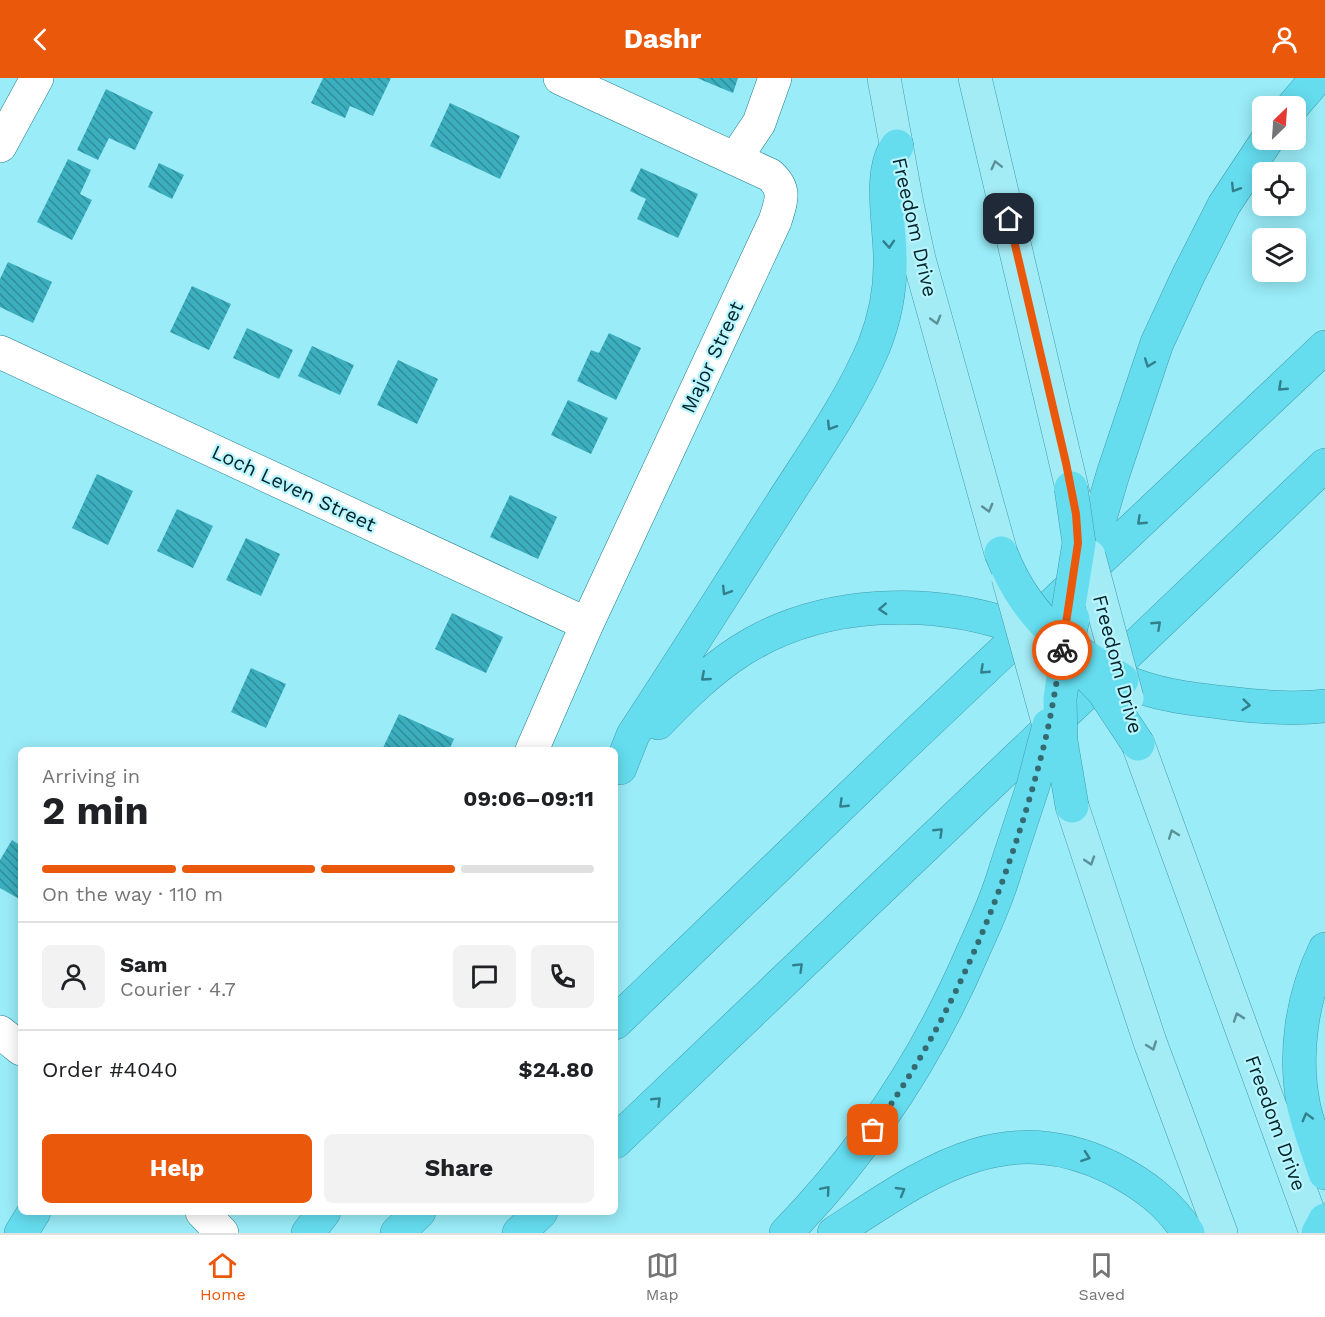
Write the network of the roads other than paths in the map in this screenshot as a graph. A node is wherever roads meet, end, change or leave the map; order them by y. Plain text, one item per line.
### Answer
1 (37, 78) edge
2 (560, 78) edge
3 (775, 78) edge
4 (884, 78) edge
5 (975, 78) edge
6 (1317, 78) edge
7 (1302, 96) edge
8 (0, 146) edge
9 (897, 146) junction
10 (1260, 150) edge
11 (735, 159) junction
12 (1325, 347) edge
13 (0, 352) edge
14 (1325, 465) edge
15 (1071, 488) junction
16 (1001, 553) junction
17 (1089, 556) junction
18 (587, 624) junction
19 (1022, 628) junction
20 (1065, 649) junction
21 (1122, 680) junction
22 (1325, 706) edge
23 (1049, 724) junction
24 (1138, 744) junction
25 (533, 747) edge
26 (618, 772) edge
27 (1072, 806) junction
28 (1325, 949) edge
29 (618, 1020) edge
30 (0, 1032) edge
31 (18, 1047) edge
32 (618, 1139) edge
33 (1325, 1173) edge
34 (32, 1215) edge
35 (205, 1215) edge
36 (322, 1215) edge
37 (416, 1215) edge
38 (538, 1215) edge
39 (1325, 1220) edge
40 (21, 1233) edge
41 (222, 1233) edge
42 (308, 1233) edge
43 (397, 1233) edge
44 (519, 1233) edge
45 (786, 1233) edge
46 (834, 1233) edge
47 (1188, 1233) edge
48 (1221, 1233) edge
49 (1317, 1233) edge

1 - 8 street
2 - 11 street, Major Street
3 - 11 street
4 - 9 main road, Freedom Drive
15 -> 5 main road, Freedom Drive
6 - 7 highway
9 -> 16 main road, Freedom Drive
9 -> 26 highway
10 -> 17 highway
11 - 18 street, Major Street
12 -> 29 highway
13 - 18 street, Loch Leven Street
32 -> 14 highway
15 - 17 main road, Freedom Drive, bridge
15 - 20 highway, bridge
16 - 19 main road, Freedom Drive, bridge
16 - 20 highway, bridge
17 - 20 highway, bridge
17 - 21 main road, Freedom Drive, bridge
18 - 25 street, Major Street
19 - 20 highway
19 - 23 main road, Freedom Drive, bridge
19 -> 26 highway
20 - 21 highway, bridge
20 - 23 highway
20 - 24 highway, bridge
20 - 27 highway, bridge
21 -> 22 highway
21 - 24 main road, Freedom Drive, bridge
23 - 27 main road, Freedom Drive, bridge
45 -> 23 highway, bridge
49 -> 24 main road, Freedom Drive
27 -> 48 main road, Freedom Drive
33 -> 28 highway
30 - 31 street
34 - 40 highway
35 - 41 street
36 - 42 highway
37 - 43 highway
38 - 44 highway
39 - 49 highway
46 -> 47 highway

